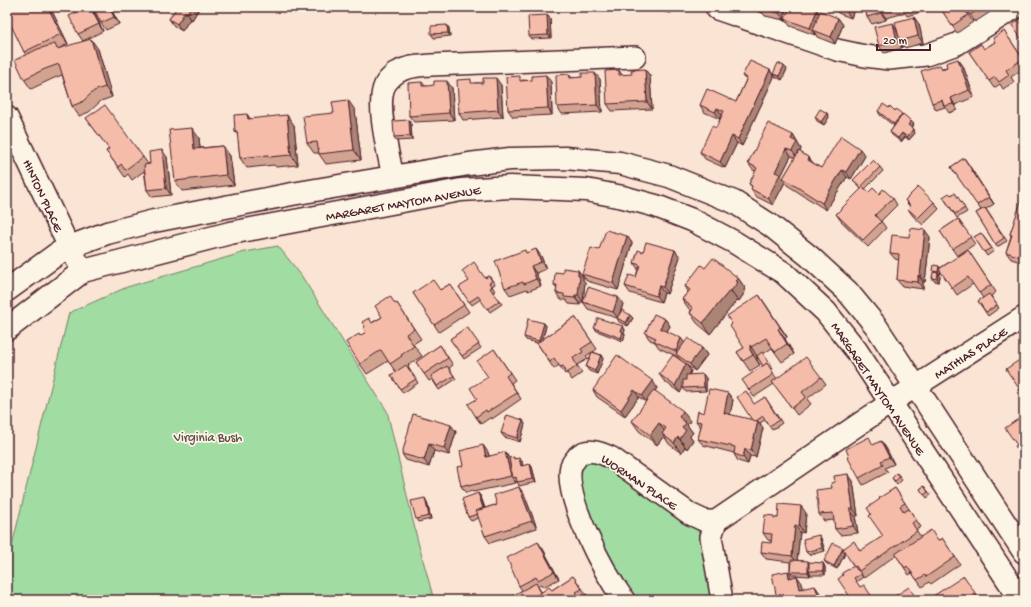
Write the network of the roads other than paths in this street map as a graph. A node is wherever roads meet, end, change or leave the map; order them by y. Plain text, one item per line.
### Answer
1 (1016, 7) edge
2 (717, 9) dead end
3 (635, 57) dead end
4 (7, 117) edge
5 (669, 176) junction
6 (393, 177) junction
7 (656, 206) junction
8 (68, 247) junction
9 (83, 271) junction
10 (7, 290) edge
11 (1024, 317) edge
12 (7, 329) edge
13 (916, 387) junction
14 (890, 403) junction
15 (716, 521) junction
16 (1024, 552) edge
17 (624, 600) edge
18 (722, 600) edge
19 (1021, 600) edge

1 - 2 street
3 - 6 street
4 - 8 street, HINTON PLACE
5 - 6 street, MARGARET MAYTOM AVENUE
5 - 7 street
5 - 13 street, MARGARET MAYTOM AVENUE
6 - 8 street, MARGARET MAYTOM AVENUE
7 - 9 street, MARGARET MAYTOM AVENUE
7 - 14 street, MARGARET MAYTOM AVENUE
8 - 9 street, HINTON PLACE
8 - 10 street, MARGARET MAYTOM AVENUE
9 - 12 street, MARGARET MAYTOM AVENUE
11 - 13 street, MATHIAS PLACE
13 - 14 street, MATHIAS PLACE
13 - 16 street, MARGARET MAYTOM AVENUE
14 - 15 street
14 - 19 street, MARGARET MAYTOM AVENUE
15 - 17 street, WORMAN PLACE
15 - 18 street

